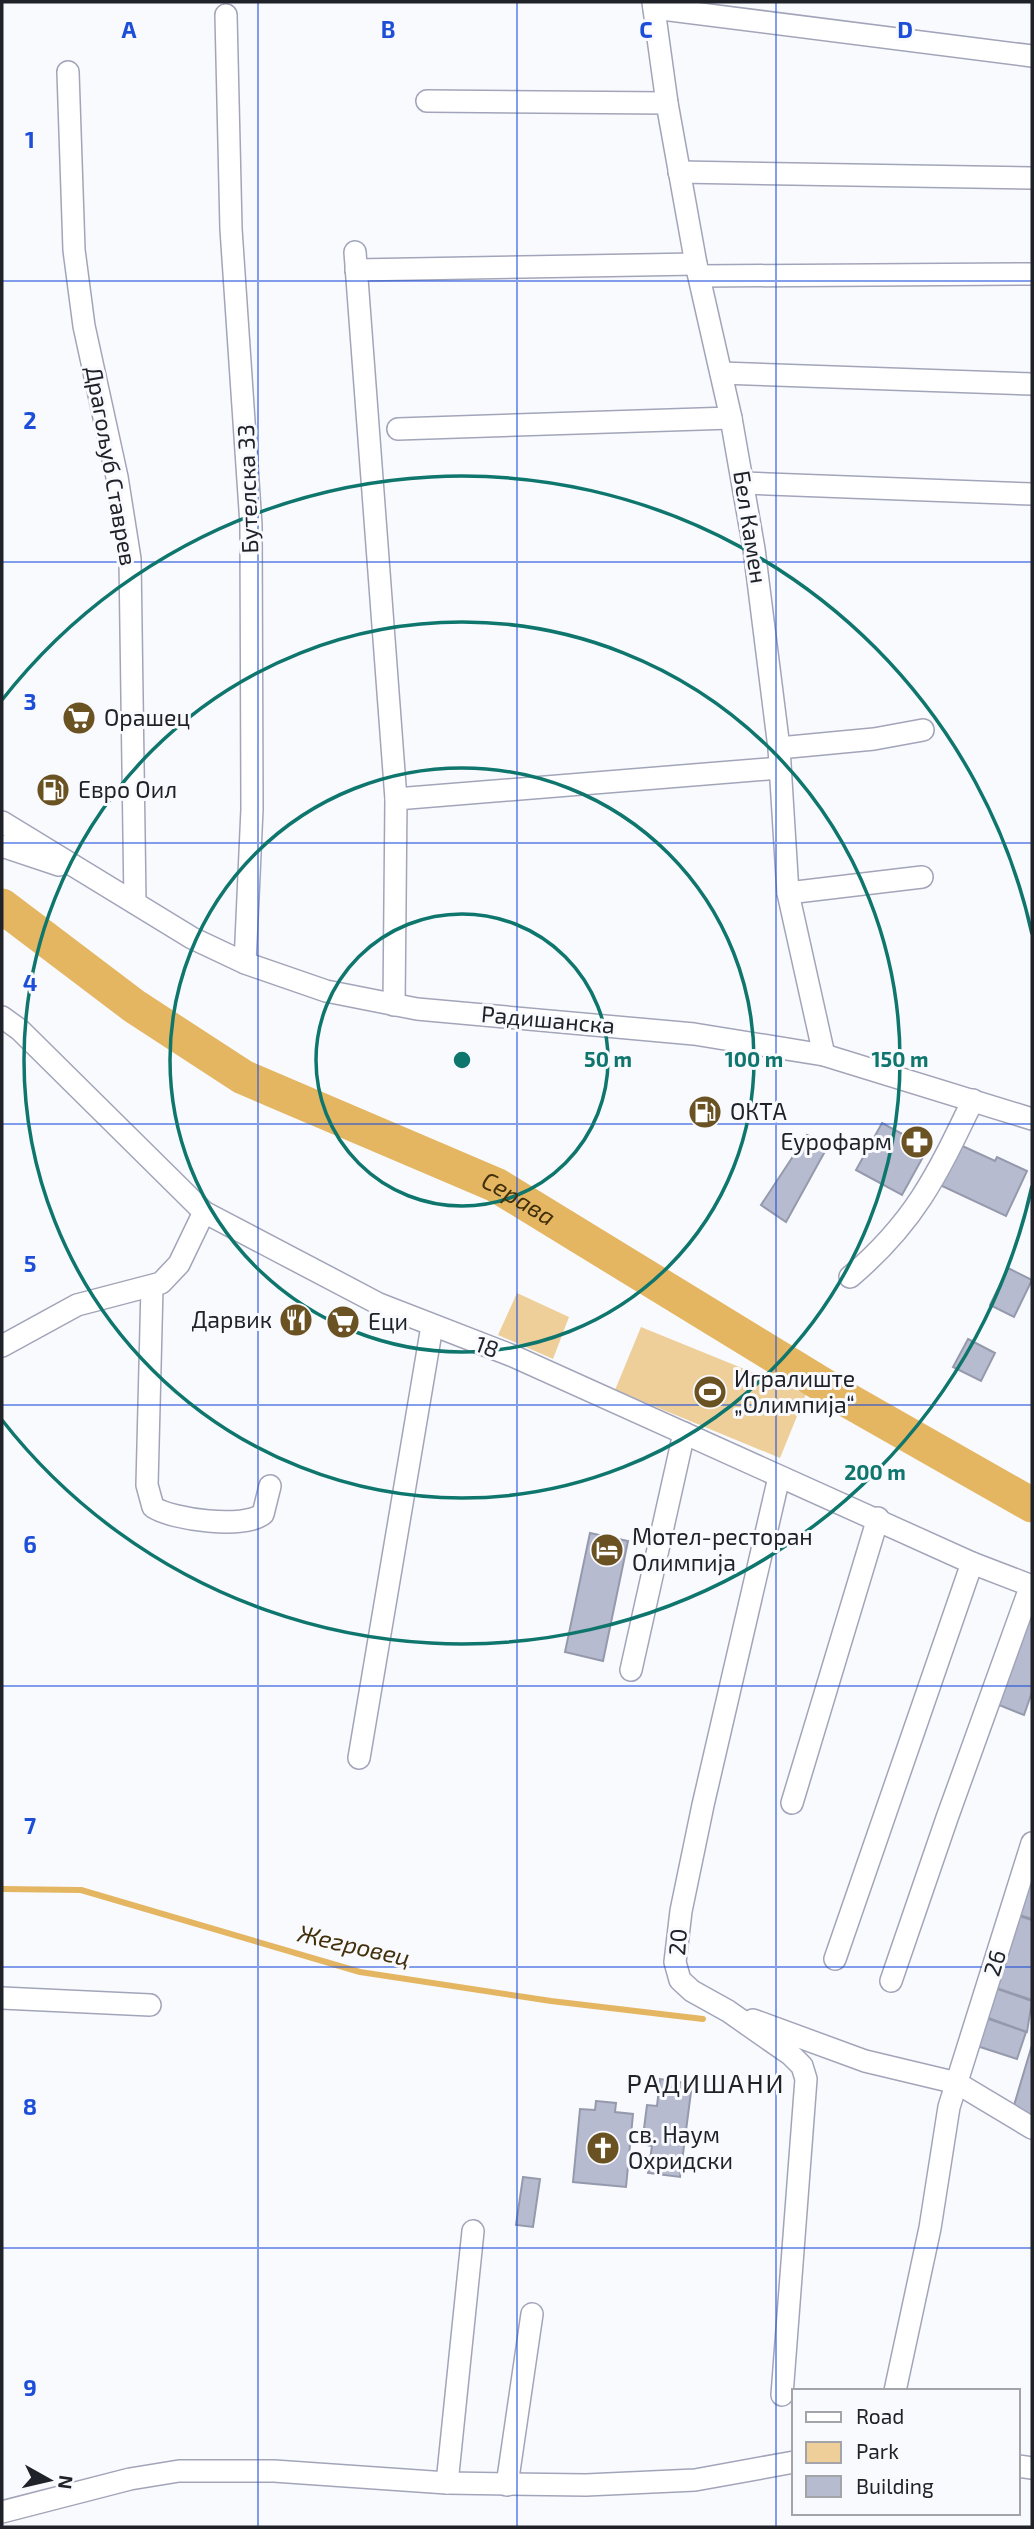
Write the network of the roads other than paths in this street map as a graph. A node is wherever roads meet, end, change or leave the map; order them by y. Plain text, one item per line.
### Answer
1 (653, 5) edge
2 (226, 15) dead end
3 (1032, 57) edge
4 (68, 72) dead end
5 (427, 101) dead end
6 (667, 103) junction
7 (679, 172) junction
8 (1032, 178) edge
9 (698, 270) junction
10 (1032, 274) edge
11 (721, 373) junction
12 (1032, 384) edge
13 (731, 418) junction
14 (398, 429) dead end
15 (743, 482) junction
16 (1032, 494) edge
17 (923, 730) dead end
18 (780, 758) junction
19 (396, 799) junction
20 (2, 822) edge
21 (2, 846) edge
22 (81, 872) junction
23 (922, 877) dead end
24 (788, 893) junction
25 (135, 903) junction
26 (245, 963) junction
27 (394, 1005) junction
28 (2, 1017) edge
29 (824, 1055) junction
30 (973, 1100) junction
31 (1032, 1119) edge
32 (204, 1212) junction
33 (850, 1277) dead end
34 (152, 1287) junction
35 (432, 1326) junction
36 (2, 1346) edge
37 (684, 1433) junction
38 (779, 1477) junction
39 (270, 1486) dead end
40 (878, 1518) junction
41 (972, 1563) junction
42 (1032, 1586) edge
43 (631, 1670) dead end
44 (359, 1758) dead end
45 (792, 1803) dead end
46 (1032, 1843) edge
47 (835, 1959) dead end
48 (891, 1981) dead end
49 (2, 1998) edge
50 (150, 2005) dead end
51 (728, 2011) junction
52 (957, 2083) junction
53 (1032, 2128) edge
54 (472, 2231) dead end
55 (532, 2314) dead end
56 (895, 2389) edge
57 (782, 2395) dead end
58 (792, 2462) edge
59 (447, 2483) junction
60 (506, 2485) junction
61 (2, 2512) edge

1 - 3 street
1 - 6 street, Бел Камен
2 - 26 street, Бутелска 33
4 - 25 street, Драгољуб Ставрев
5 - 6 street
6 - 7 street, Бел Камен
7 - 8 street
7 - 9 street, Бел Камен
9 - 10 street
9 - 11 street, Бел Камен
9 - 19 street
11 - 12 street
11 - 13 street, Бел Камен
13 - 14 street
13 - 15 street, Бел Камен
15 - 16 street
15 - 18 street, Бел Камен
17 - 18 street
18 - 19 street
18 - 24 street, Бел Камен
19 - 27 street
20 - 22 street, Радишанска
21 - 22 street, Радишанска
22 - 25 street, Радишанска
23 - 24 street
24 - 29 street, Бел Камен
25 - 26 street, Радишанска
26 - 27 street, Радишанска
27 - 29 street, Радишанска
28 - 32 street, 18
29 - 30 street, Радишанска
30 - 31 street, Радишанска
30 - 33 street
32 - 34 street
32 - 35 street, 18
34 - 36 street
34 - 39 street
35 - 37 street, 18
35 - 44 street
37 - 38 street, 18
37 - 43 street
38 - 40 street, 18
38 - 51 street, 20
40 - 41 street, 18
40 - 45 street
41 - 42 street, 18
41 - 47 street
42 - 48 street
46 - 52 street, 26
49 - 50 street
51 - 52 street
51 - 57 street, 20
52 - 53 street
52 - 56 street, 26
54 - 59 street
55 - 60 street
58 - 60 street
59 - 60 street
59 - 61 street

